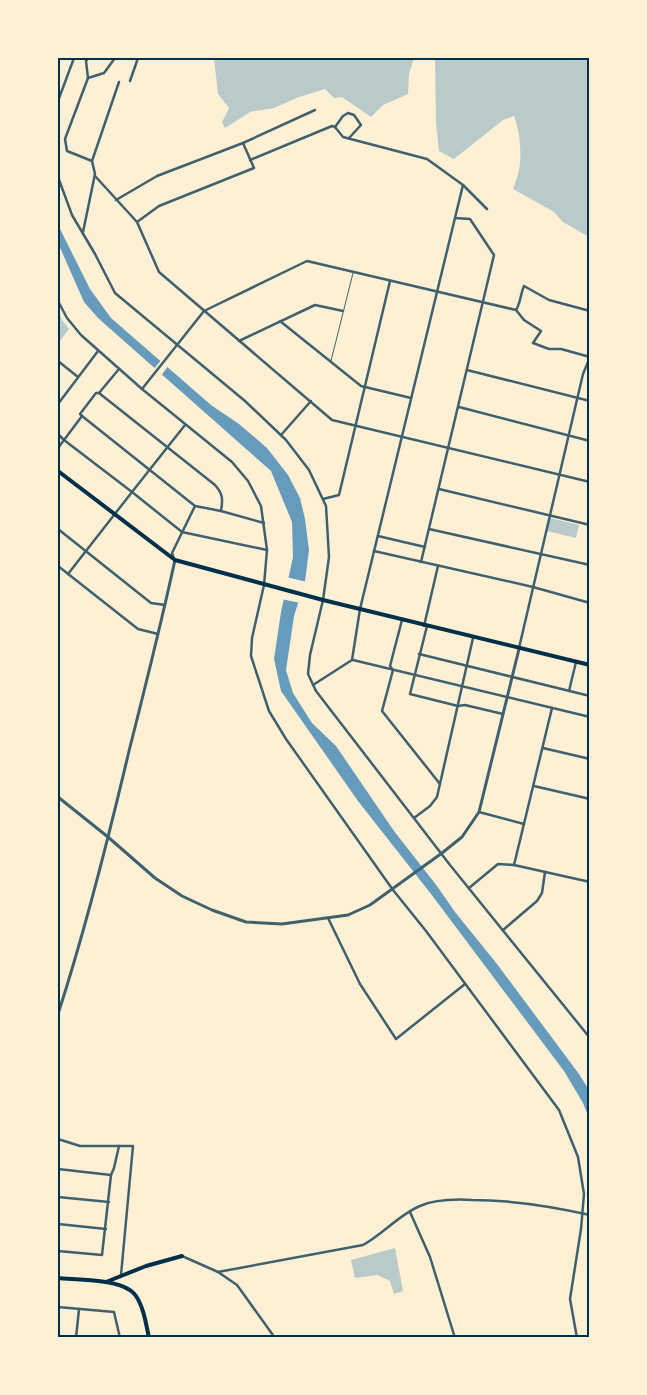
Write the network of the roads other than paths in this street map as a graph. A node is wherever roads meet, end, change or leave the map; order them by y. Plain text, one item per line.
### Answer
1 (74, 58) edge
2 (88, 58) edge
3 (115, 58) edge
4 (138, 58) edge
5 (88, 78) junction
6 (130, 81) dead end
7 (118, 82) dead end
8 (58, 101) edge
9 (315, 110) dead end
10 (335, 126) junction
11 (349, 138) junction
12 (243, 142) junction
13 (250, 160) junction
14 (92, 161) junction
15 (95, 176) junction
16 (58, 177) edge
17 (463, 185) junction
18 (116, 200) junction
19 (487, 209) dead end
20 (454, 218) junction
21 (137, 222) junction
22 (83, 233) junction
23 (353, 272) junction
24 (390, 281) junction
25 (437, 292) junction
26 (58, 300) edge
27 (482, 303) junction
28 (516, 310) junction
29 (204, 311) junction
30 (343, 311) junction
31 (590, 311) edge
32 (280, 321) junction
33 (240, 341) junction
34 (178, 345) junction
35 (98, 351) junction
36 (590, 357) edge
37 (58, 361) edge
38 (331, 362) junction
39 (119, 369) junction
40 (467, 370) junction
41 (78, 377) junction
42 (365, 387) junction
43 (142, 389) junction
44 (99, 393) junction
45 (59, 398) edge
46 (411, 398) junction
47 (577, 398) junction
48 (590, 401) edge
49 (311, 402) junction
50 (58, 404) edge
51 (459, 407) junction
52 (82, 416) junction
53 (185, 425) junction
54 (357, 426) junction
55 (58, 434) edge
56 (281, 435) junction
57 (568, 436) junction
58 (402, 437) junction
59 (64, 440) junction
60 (590, 441) edge
61 (167, 447) junction
62 (58, 448) edge
63 (449, 449) junction
64 (150, 470) junction
65 (58, 471) edge
66 (559, 475) junction
67 (590, 482) edge
68 (439, 489) junction
69 (132, 492) junction
70 (322, 499) junction
71 (195, 506) junction
72 (221, 511) junction
73 (114, 515) junction
74 (550, 516) junction
75 (264, 523) junction
76 (590, 525) edge
77 (429, 528) junction
78 (58, 529) edge
79 (182, 532) junction
80 (378, 536) junction
81 (425, 547) junction
82 (267, 550) junction
83 (86, 551) junction
84 (374, 551) junction
85 (541, 553) junction
86 (174, 560) junction
87 (421, 562) junction
88 (590, 565) edge
89 (58, 566) edge
90 (438, 566) junction
91 (68, 574) junction
92 (266, 585) junction
93 (533, 588) junction
94 (321, 600) junction
95 (590, 603) edge
96 (165, 605) junction
97 (360, 609) junction
98 (402, 620) junction
99 (426, 626) junction
100 (158, 634) junction
101 (473, 638) junction
102 (519, 649) junction
103 (419, 654) junction
104 (352, 660) junction
105 (576, 662) junction
106 (590, 665) edge
107 (467, 666) junction
108 (393, 670) junction
109 (414, 675) junction
110 (512, 677) junction
111 (313, 684) junction
112 (462, 687) junction
113 (569, 691) junction
114 (590, 696) edge
115 (507, 698) junction
116 (458, 706) junction
117 (552, 708) junction
118 (503, 714) junction
119 (590, 717) edge
120 (543, 748) junction
121 (590, 759) edge
122 (440, 784) junction
123 (534, 786) junction
124 (58, 797) edge
125 (590, 799) edge
126 (479, 812) junction
127 (414, 818) junction
128 (524, 824) junction
129 (108, 837) junction
130 (440, 854) junction
131 (514, 865) junction
132 (544, 872) junction
133 (590, 882) edge
134 (469, 888) junction
135 (393, 890) junction
136 (328, 918) junction
137 (503, 930) junction
138 (465, 984) junction
139 (58, 1014) edge
140 (590, 1038) edge
141 (58, 1139) edge
142 (119, 1146) junction
143 (58, 1170) edge
144 (111, 1174) junction
145 (58, 1197) edge
146 (109, 1202) junction
147 (410, 1212) junction
148 (583, 1214) junction
149 (589, 1215) edge
150 (58, 1224) edge
151 (106, 1229) junction
152 (58, 1251) edge
153 (182, 1256) joint
154 (218, 1272) junction
155 (121, 1276) junction
156 (58, 1278) edge
157 (106, 1282) junction
158 (58, 1307) edge
159 (79, 1309) junction
160 (76, 1338) edge
161 (120, 1338) edge
162 (149, 1338) edge
163 (275, 1338) edge
164 (455, 1338) edge
165 (577, 1338) edge

1 - 8 street
2 - 5 street
3 - 5 street
4 - 6 street
5 - 14 street
7 - 14 street
9 - 12 street
10 - 11 street
10 - 11 street
10 - 13 street
11 - 17 street
12 - 13 street
12 - 18 street
13 - 21 street
14 - 15 street
15 - 18 street
15 - 22 street
16 - 22 street
17 - 19 street
17 - 20 street
18 - 21 street
20 - 25 street
20 - 27 street
21 - 29 street
22 - 34 street
23 - 24 street
23 - 29 street
23 - 30 lane
24 - 25 street
24 - 42 street
25 - 27 street
25 - 46 street
26 - 35 street
27 - 28 street
27 - 40 street
28 - 31 street
28 - 36 street
29 - 33 street
29 - 34 street
30 - 32 street
30 - 38 lane
32 - 33 street
32 - 38 street
33 - 49 street
34 - 43 street
34 - 56 street
35 - 39 street
35 - 41 street
36 - 47 street
37 - 41 street
38 - 42 street
39 - 43 street
39 - 44 street
40 - 47 street
40 - 51 street
41 - 45 street
42 - 46 street
42 - 54 street
43 - 53 street
44 - 52 street
44 - 61 street
45 - 50 street
46 - 58 street
47 - 48 street
47 - 57 street
49 - 54 street
49 - 56 street
51 - 57 street
51 - 63 street
52 - 59 street
52 - 64 street
53 - 61 street
53 - 75 street
54 - 58 street
54 - 70 street
55 - 59 street
56 - 70 street
57 - 60 street
57 - 66 street
58 - 63 street
58 - 80 street
59 - 62 street
59 - 69 street
61 - 64 street
61 - 72 street
63 - 66 street
63 - 68 street
64 - 69 street
64 - 71 street
65 - 73 main road
66 - 67 street
66 - 74 street
68 - 74 street
68 - 77 street
69 - 73 street
69 - 79 street
70 - 94 street
71 - 72 street
71 - 79 street
72 - 75 street
73 - 83 street
73 - 86 main road
74 - 76 street
74 - 85 street
75 - 82 street
77 - 81 street
77 - 85 street
78 - 83 street
79 - 82 street
79 - 86 street
80 - 81 street
80 - 84 street
81 - 87 street
82 - 92 street
83 - 91 street
83 - 96 street
84 - 87 street
84 - 97 street
85 - 88 street
85 - 93 street
86 - 92 main road
86 - 96 street
87 - 90 street
89 - 91 street
90 - 93 street
90 - 99 street
91 - 100 street
92 - 94 main road
92 - 135 street
93 - 95 street
93 - 102 street
94 - 97 main road
94 - 111 street
96 - 100 street
97 - 98 main road
97 - 104 street
98 - 99 main road
98 - 108 street
99 - 101 main road
99 - 103 street
100 - 129 street
101 - 102 main road
101 - 107 street
102 - 105 main road
102 - 110 street
103 - 107 street
103 - 109 street
104 - 108 street
104 - 111 street
105 - 106 main road
105 - 113 street
107 - 110 street
107 - 112 street
108 - 109 street
108 - 122 street
109 - 112 street
109 - 116 street
110 - 113 street
110 - 115 street
111 - 127 street
112 - 115 street
112 - 116 street
113 - 114 street
115 - 117 street
115 - 118 street
116 - 118 street
116 - 122 street
117 - 119 street
117 - 120 street
118 - 126 street
120 - 121 street
120 - 123 street
122 - 127 street
123 - 125 street
123 - 128 street
124 - 129 street
126 - 128 street
126 - 130 street
127 - 130 street
128 - 131 street
129 - 136 street
129 - 139 street
130 - 134 street
130 - 135 street
131 - 132 street
131 - 134 street
132 - 133 street
132 - 137 street
134 - 137 street
135 - 136 street
135 - 138 street
136 - 138 street
137 - 140 street
138 - 148 street
141 - 142 street
142 - 144 street
142 - 155 street
143 - 144 street
144 - 146 street
145 - 146 street
146 - 151 street
147 - 148 street
147 - 154 street
147 - 164 street
148 - 149 street
148 - 165 street
150 - 151 street
151 - 152 street
153 - 154 street
153 - 155 main road
154 - 163 street
155 - 157 main road
156 - 157 main road
157 - 162 main road
158 - 159 street
159 - 160 street
159 - 161 street

